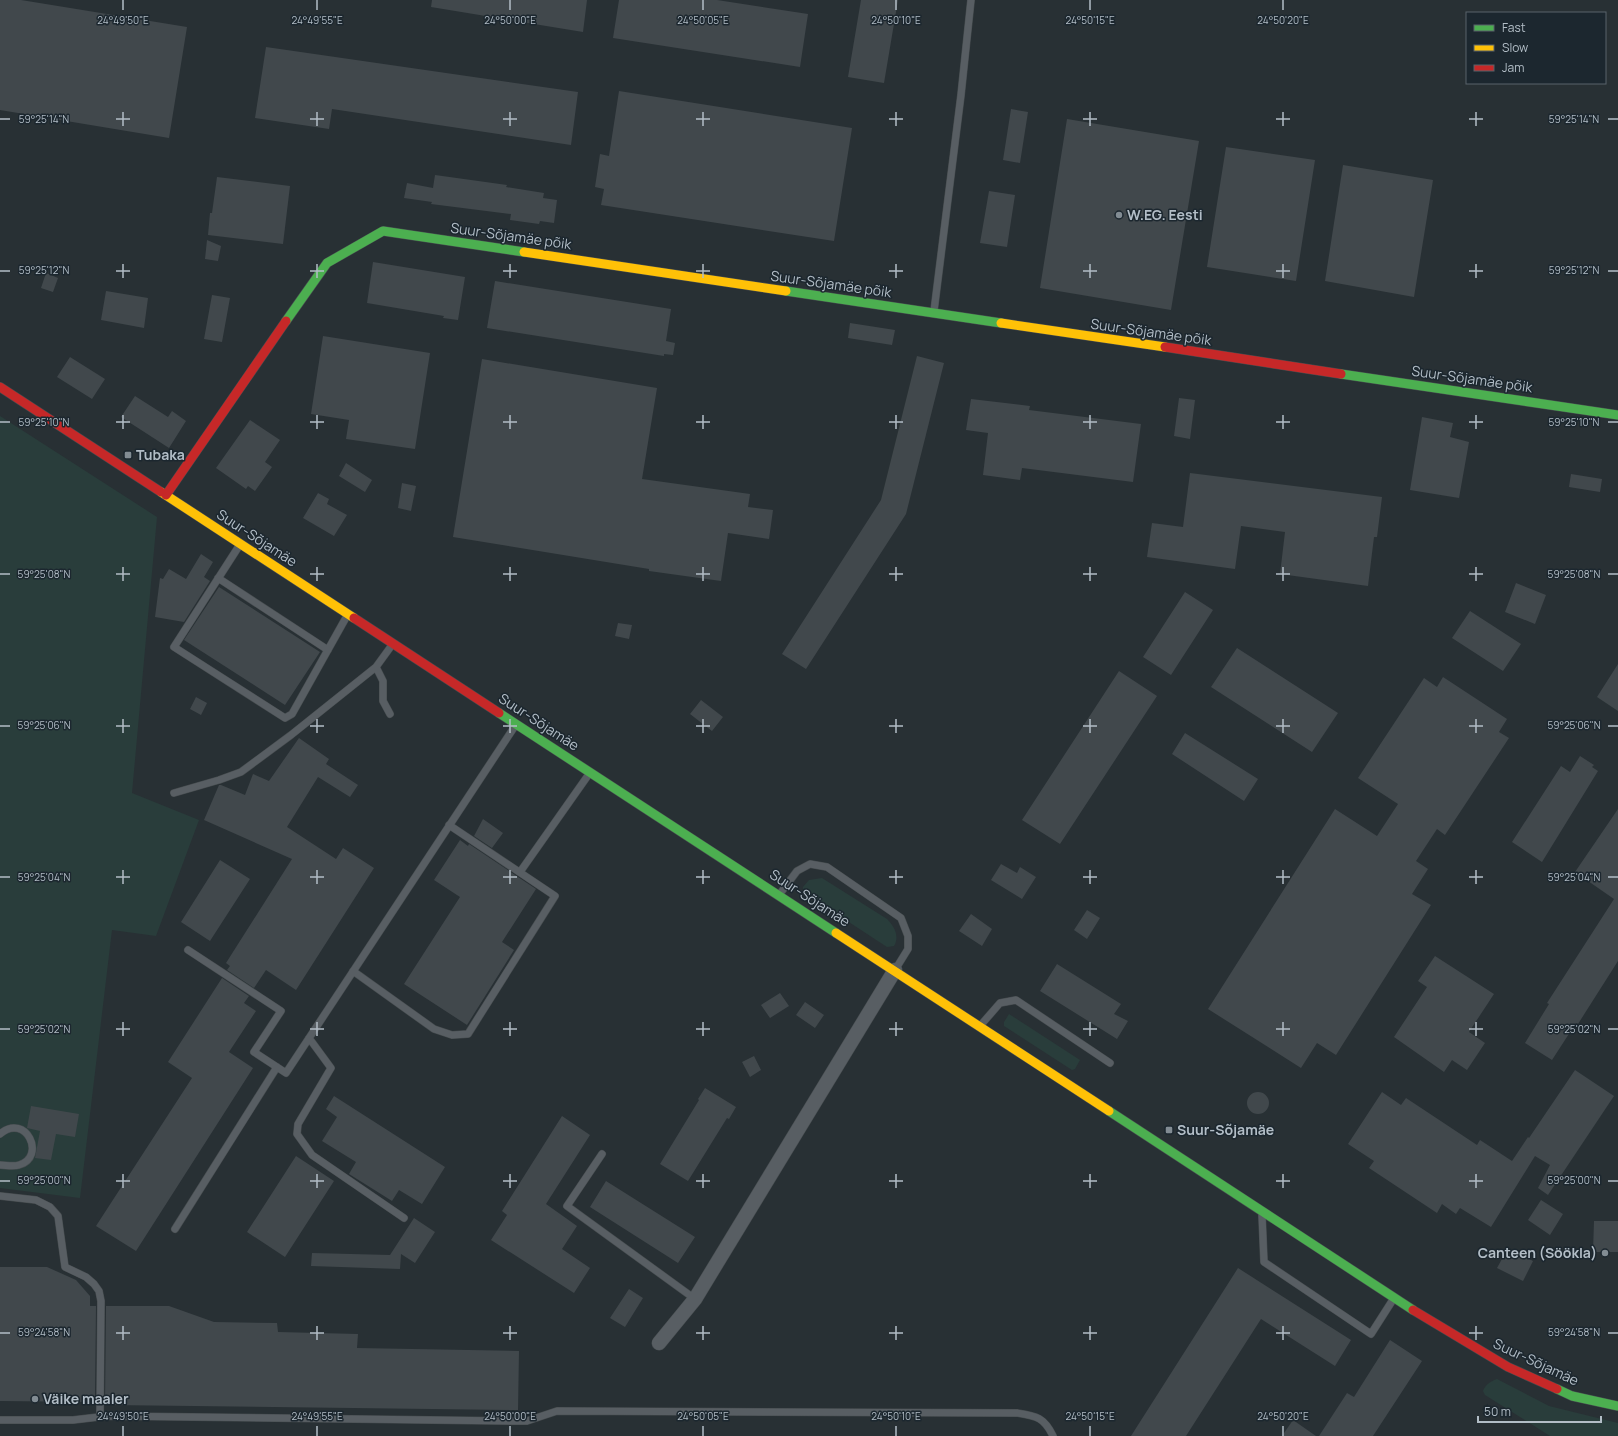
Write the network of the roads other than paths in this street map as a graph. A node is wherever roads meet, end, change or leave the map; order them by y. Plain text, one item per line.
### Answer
1 (971, 0) edge
2 (934, 313) junction
3 (0, 387) edge
4 (1618, 415) edge
5 (166, 495) junction
6 (240, 544) junction
7 (218, 578) junction
8 (348, 614) junction
9 (394, 644) junction
10 (328, 650) junction
11 (376, 667) junction
12 (390, 714) dead end
13 (516, 724) junction
14 (591, 772) junction
15 (174, 793) dead end
16 (450, 825) junction
17 (520, 872) junction
18 (779, 895) junction
19 (188, 950) dead end
20 (895, 970) junction
21 (353, 971) junction
22 (980, 1026) junction
23 (309, 1038) junction
24 (1110, 1063) dead end
25 (277, 1067) junction
26 (0, 1134) edge
27 (602, 1154) dead end
28 (0, 1165) edge
29 (0, 1196) edge
30 (1262, 1211) junction
31 (404, 1218) dead end
32 (175, 1229) dead end
33 (1394, 1297) junction
34 (695, 1299) junction
35 (659, 1343) dead end
36 (1618, 1406) edge
37 (100, 1417) junction
38 (0, 1420) edge
39 (1053, 1436) edge

1 - 2 lane
2 - 4 main road, Suur-Sõjamäe põik
2 - 5 main road, Suur-Sõjamäe põik
3 - 5 main road, Suur-Sõjamäe
5 - 6 main road, Suur-Sõjamäe
6 - 7 lane
6 - 8 main road, Suur-Sõjamäe
7 - 10 lane
7 - 10 lane
8 - 9 main road, Suur-Sõjamäe
8 - 10 lane
9 - 11 lane
9 - 13 main road, Suur-Sõjamäe
11 - 12 lane
11 - 15 lane
13 - 14 main road, Suur-Sõjamäe
13 - 16 lane
14 - 17 lane
14 - 18 main road, Suur-Sõjamäe
16 - 17 lane
16 - 21 lane
17 - 21 lane
18 - 20 main road, Suur-Sõjamäe
18 - 20 lane
19 - 25 lane
20 - 22 main road, Suur-Sõjamäe
20 - 34 street
21 - 23 lane
22 - 24 lane
22 - 30 main road, Suur-Sõjamäe
23 - 25 lane
23 - 31 lane
25 - 32 lane
26 - 28 lane
27 - 34 lane
29 - 37 lane
30 - 33 main road, Suur-Sõjamäe
30 - 33 lane
33 - 36 main road, Suur-Sõjamäe
34 - 35 street
37 - 38 lane
37 - 39 lane

